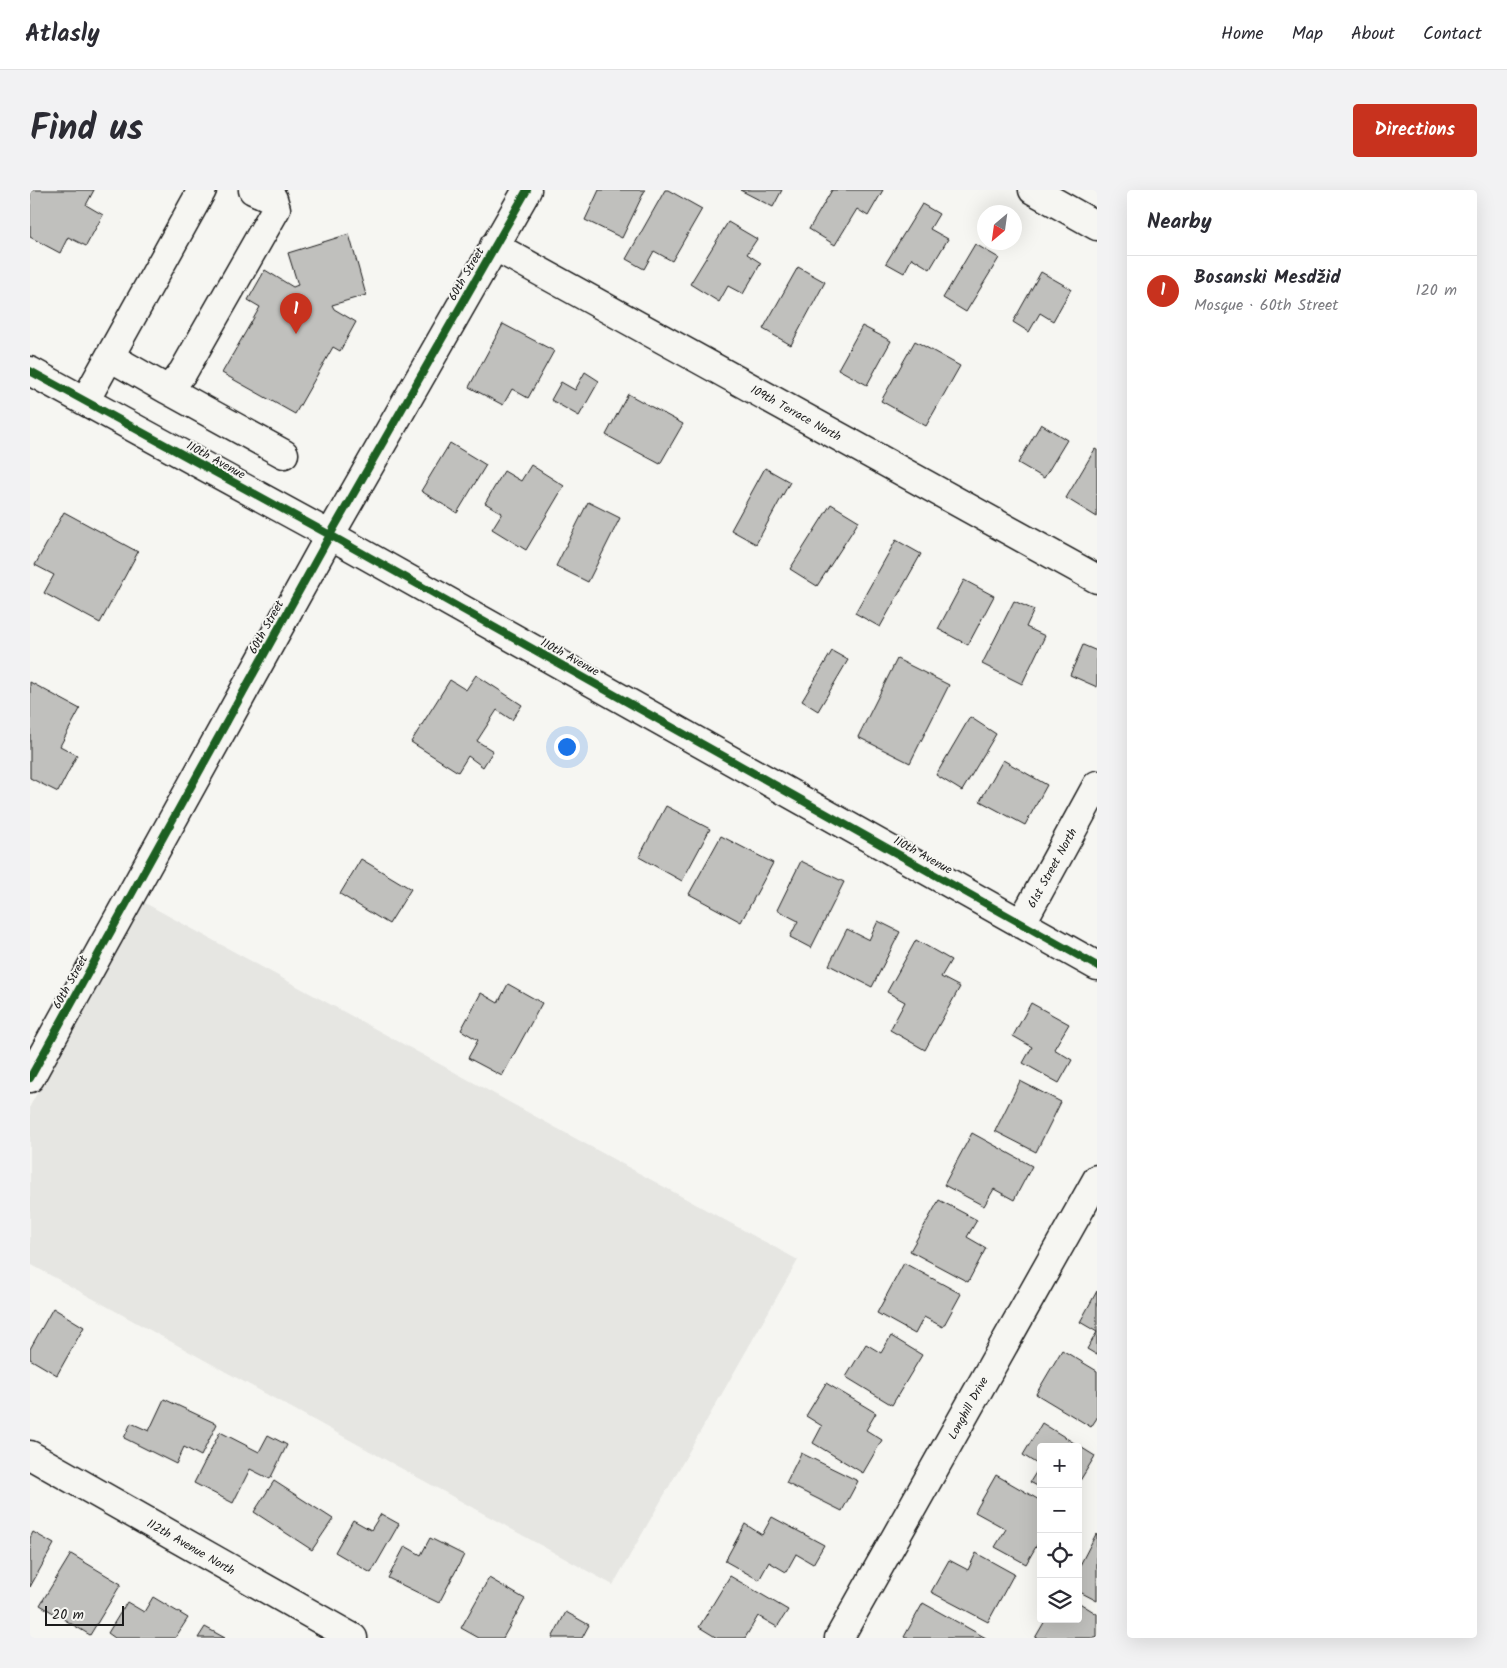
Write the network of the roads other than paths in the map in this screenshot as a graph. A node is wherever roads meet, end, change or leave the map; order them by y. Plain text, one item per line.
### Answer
1 (202, 190) edge
2 (253, 190) edge
3 (527, 190) edge
4 (1033, 190) edge
5 (1097, 226) edge
6 (494, 246) junction
7 (110, 357) junction
8 (30, 371) edge
9 (168, 390) junction
10 (85, 401) junction
11 (284, 454) dead end
12 (330, 535) junction
13 (1097, 580) edge
14 (1097, 785) edge
15 (1021, 924) junction
16 (1097, 966) edge
17 (30, 1078) edge
18 (1097, 1179) edge
19 (30, 1455) edge
20 (353, 1638) edge
21 (839, 1638) edge

1 - 7 street
2 - 9 street
3 - 6 street, 60th Street
4 - 5 street
6 - 12 street, 60th Street
6 - 13 street, 109th Terrace North
7 - 9 street
7 - 10 street
8 - 10 street, 110th Avenue
9 - 11 street
10 - 12 street, 110th Avenue
12 - 15 street, 110th Avenue
12 - 17 street, 60th Street
14 - 15 street, 61st Street North
15 - 16 street, 110th Avenue
18 - 21 street, Longhill Drive
19 - 20 street, 112th Avenue North

